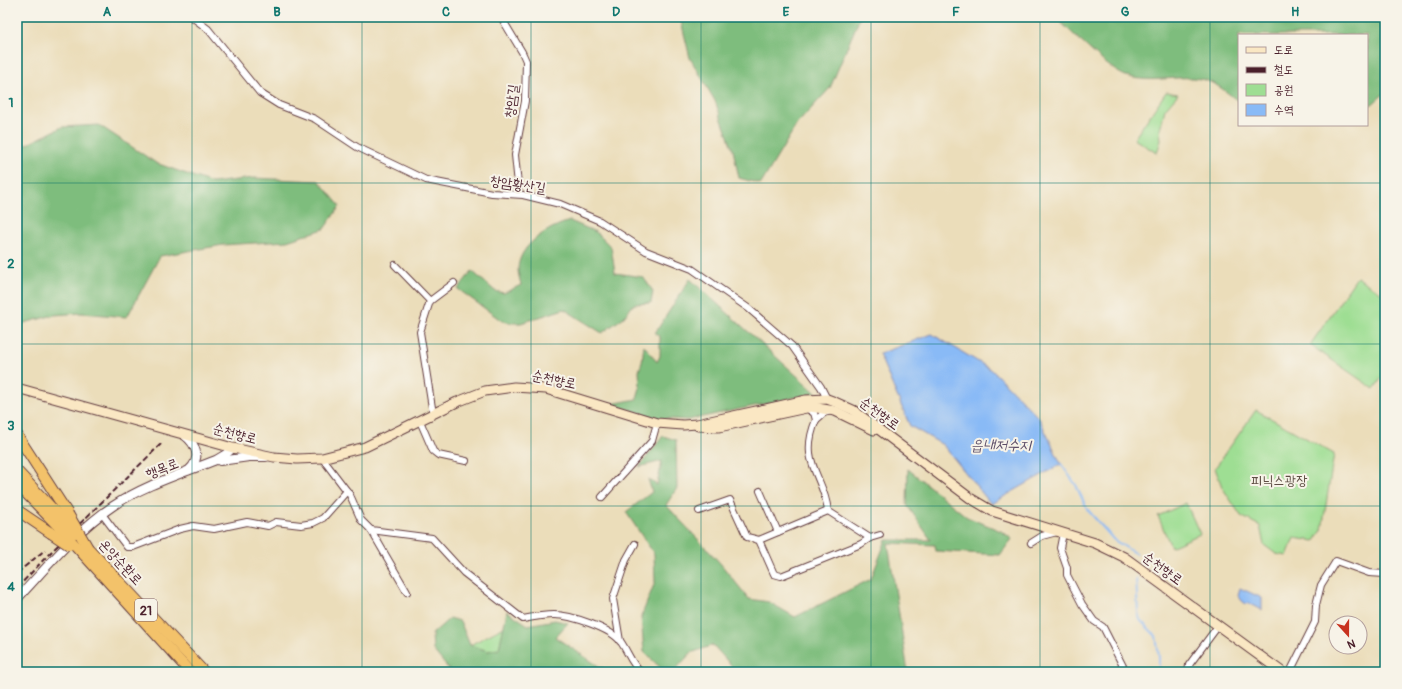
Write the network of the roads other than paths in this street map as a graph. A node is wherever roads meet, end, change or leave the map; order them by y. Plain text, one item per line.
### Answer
1 (192, 17) edge
2 (501, 17) edge
3 (519, 194) junction
4 (395, 265) dead end
5 (454, 283) dead end
6 (430, 302) junction
7 (17, 388) edge
8 (827, 399) junction
9 (800, 408) junction
10 (835, 411) junction
11 (433, 414) junction
12 (816, 420) junction
13 (420, 421) junction
14 (657, 423) junction
15 (683, 425) junction
16 (180, 433) junction
17 (17, 435) edge
18 (888, 436) junction
19 (233, 448) junction
20 (274, 458) junction
21 (322, 458) junction
22 (466, 462) dead end
23 (204, 465) junction
24 (17, 471) edge
25 (185, 473) junction
26 (17, 484) edge
27 (347, 491) junction
28 (760, 491) dead end
29 (602, 497) dead end
30 (17, 510) edge
31 (699, 511) dead end
32 (828, 511) junction
33 (102, 514) junction
34 (60, 523) junction
35 (371, 530) junction
36 (778, 532) junction
37 (1060, 533) junction
38 (880, 535) dead end
39 (870, 538) junction
40 (759, 540) junction
41 (1031, 543) dead end
42 (635, 544) dead end
43 (86, 551) junction
44 (1385, 574) edge
45 (407, 592) dead end
46 (17, 599) edge
47 (1218, 626) junction
48 (620, 641) junction
49 (190, 672) edge
50 (204, 672) edge
51 (641, 672) edge
52 (1126, 672) edge
53 (1188, 672) edge
54 (1282, 672) edge
55 (1290, 672) edge

1 - 3 street, 창암황산길
2 - 3 street, 창암길
3 - 8 street, 창암황산길
4 - 6 street
5 - 6 street
6 - 11 street
7 - 16 main road, 순천향로
8 - 15 main road, 순천향로
8 - 18 main road, 순천향로
9 - 10 main road
9 - 12 street
9 - 15 main road
10 - 12 street
10 - 18 main road
11 - 13 main road, 순천향로
11 - 14 main road, 순천향로
12 - 32 street
13 - 21 main road, 순천향로
13 - 22 street
14 - 15 main road, 순천향로
14 - 29 street
16 - 19 main road, 순천향로
16 - 25 street
17 - 34 highway
18 - 37 main road, 순천향로
19 - 20 main road, 순천향로
19 - 23 street, 행목로
20 - 21 main road, 순천향로
20 - 23 street
21 - 27 street
23 - 25 street, 행목로
24 - 34 highway, 온양순환로 / 21
25 - 33 street, 행목로
26 - 34 highway, 온양순환로 / 21
27 - 33 street
27 - 35 street
28 - 36 street
30 - 34 highway
31 - 40 street
32 - 36 street
32 - 39 street
33 - 46 street, 행목로
34 - 43 highway, bridge
34 - 43 highway, 온양순환로 / 21, bridge
35 - 45 street
35 - 48 street
36 - 40 street
37 - 41 street
37 - 47 main road, 순천향로
37 - 52 street
38 - 39 street
39 - 40 street
42 - 48 street
43 - 49 highway, 온양순환로 / 21
43 - 50 highway, 온양순환로 / 21
44 - 55 street
47 - 53 street
47 - 54 main road, 순천향로
48 - 51 street

